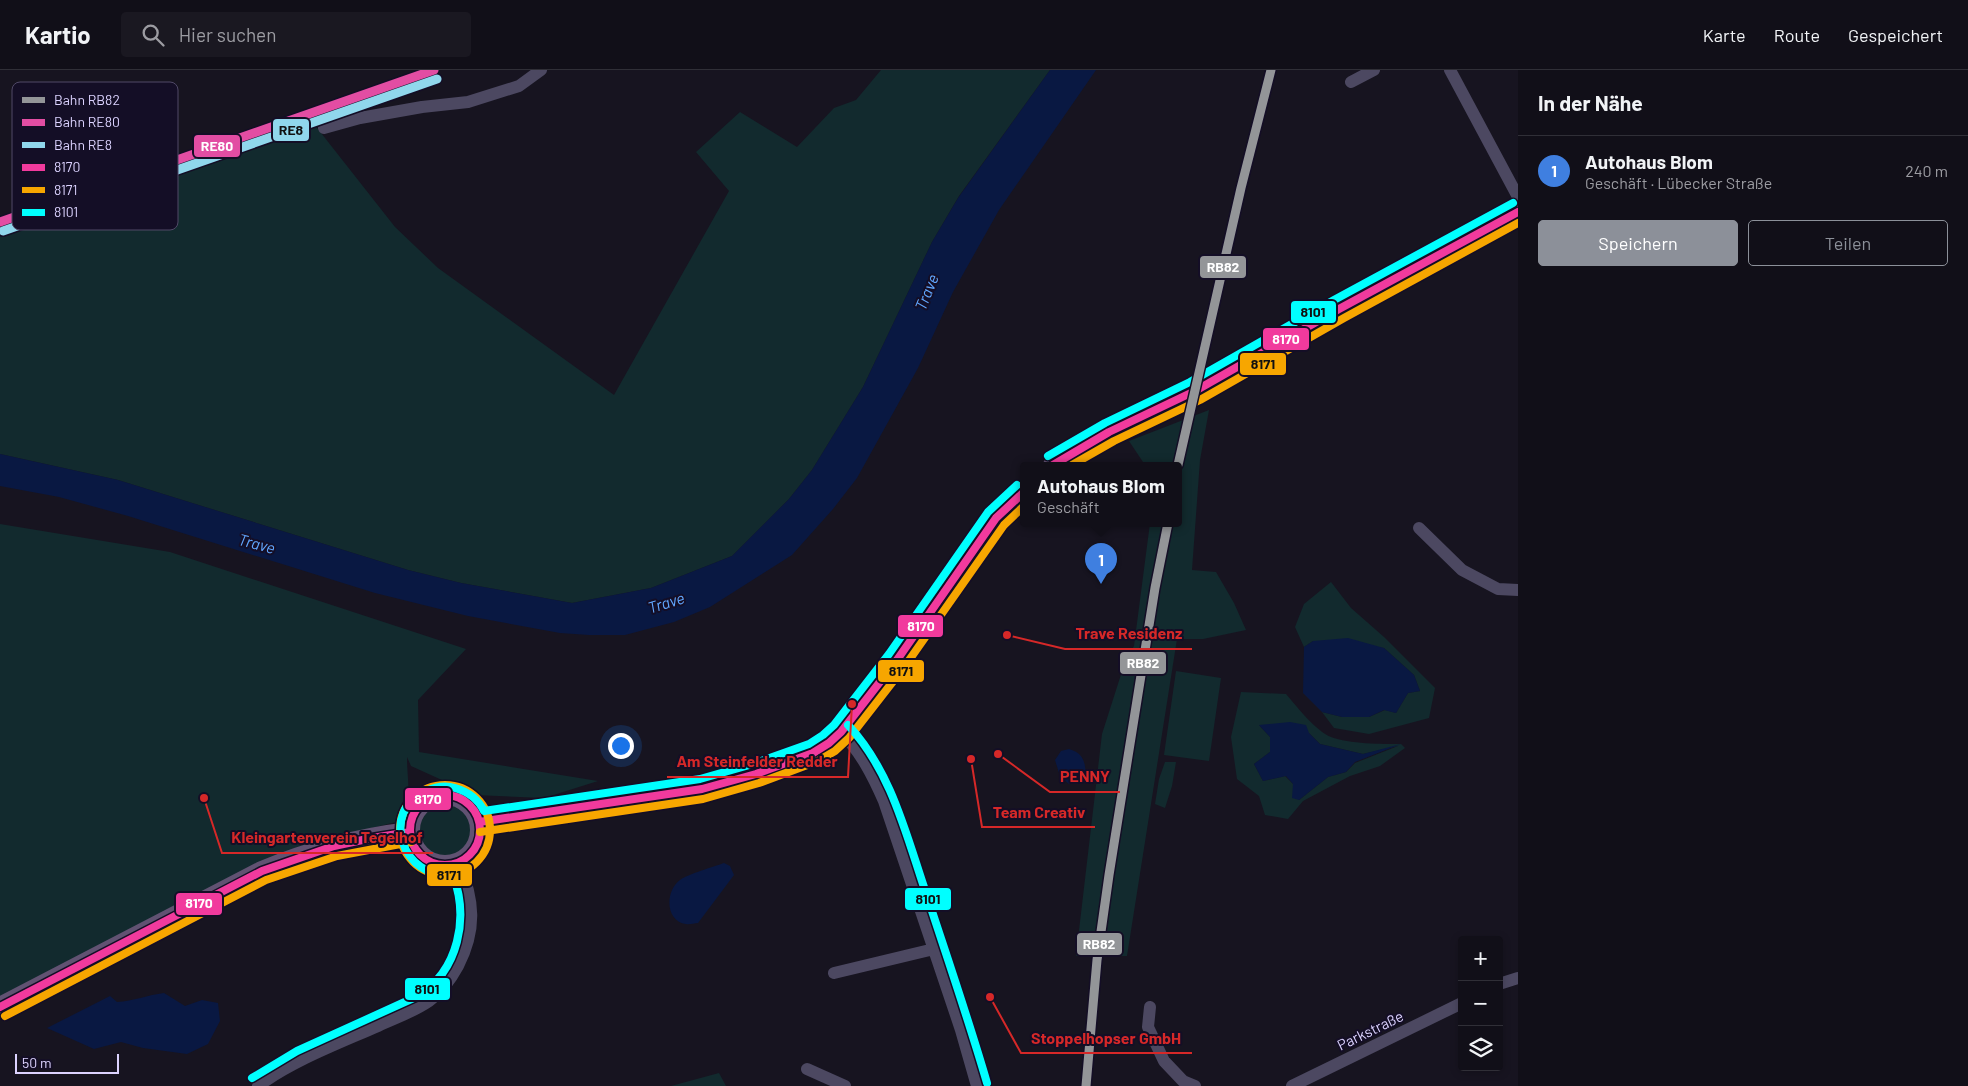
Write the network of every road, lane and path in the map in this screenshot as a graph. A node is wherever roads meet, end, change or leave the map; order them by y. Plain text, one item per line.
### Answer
1 (541, 70) edge
2 (1374, 70) edge
3 (1450, 70) edge
4 (1351, 82) dead end
5 (324, 128) dead end
6 (1518, 197) edge
7 (1518, 212) edge
8 (1058, 462) edge
9 (1020, 496) edge
10 (1419, 528) dead end
11 (1518, 590) edge
12 (841, 732) junction
13 (480, 822) junction
14 (410, 832) junction
15 (459, 863) junction
16 (934, 949) junction
17 (834, 973) dead end
18 (1518, 978) edge
19 (1503, 983) edge
20 (1458, 1005) edge
21 (0, 1007) edge
22 (1150, 1007) dead end
23 (807, 1069) dead end
24 (258, 1086) edge
25 (845, 1086) edge
26 (977, 1086) edge
27 (1195, 1086) edge
28 (1292, 1086) edge

1 - 5 street
2 - 4 street
3 - 6 street
7 - 8 main road
9 - 12 main road
10 - 11 street
12 - 13 main road
12 - 16 street
13 - 14 main road
13 - 15 main road
14 - 15 main road
14 - 21 main road
15 - 24 street
16 - 17 street
16 - 26 street
18 - 19 street
20 - 28 street, Parkstraße
22 - 27 street
23 - 25 street

